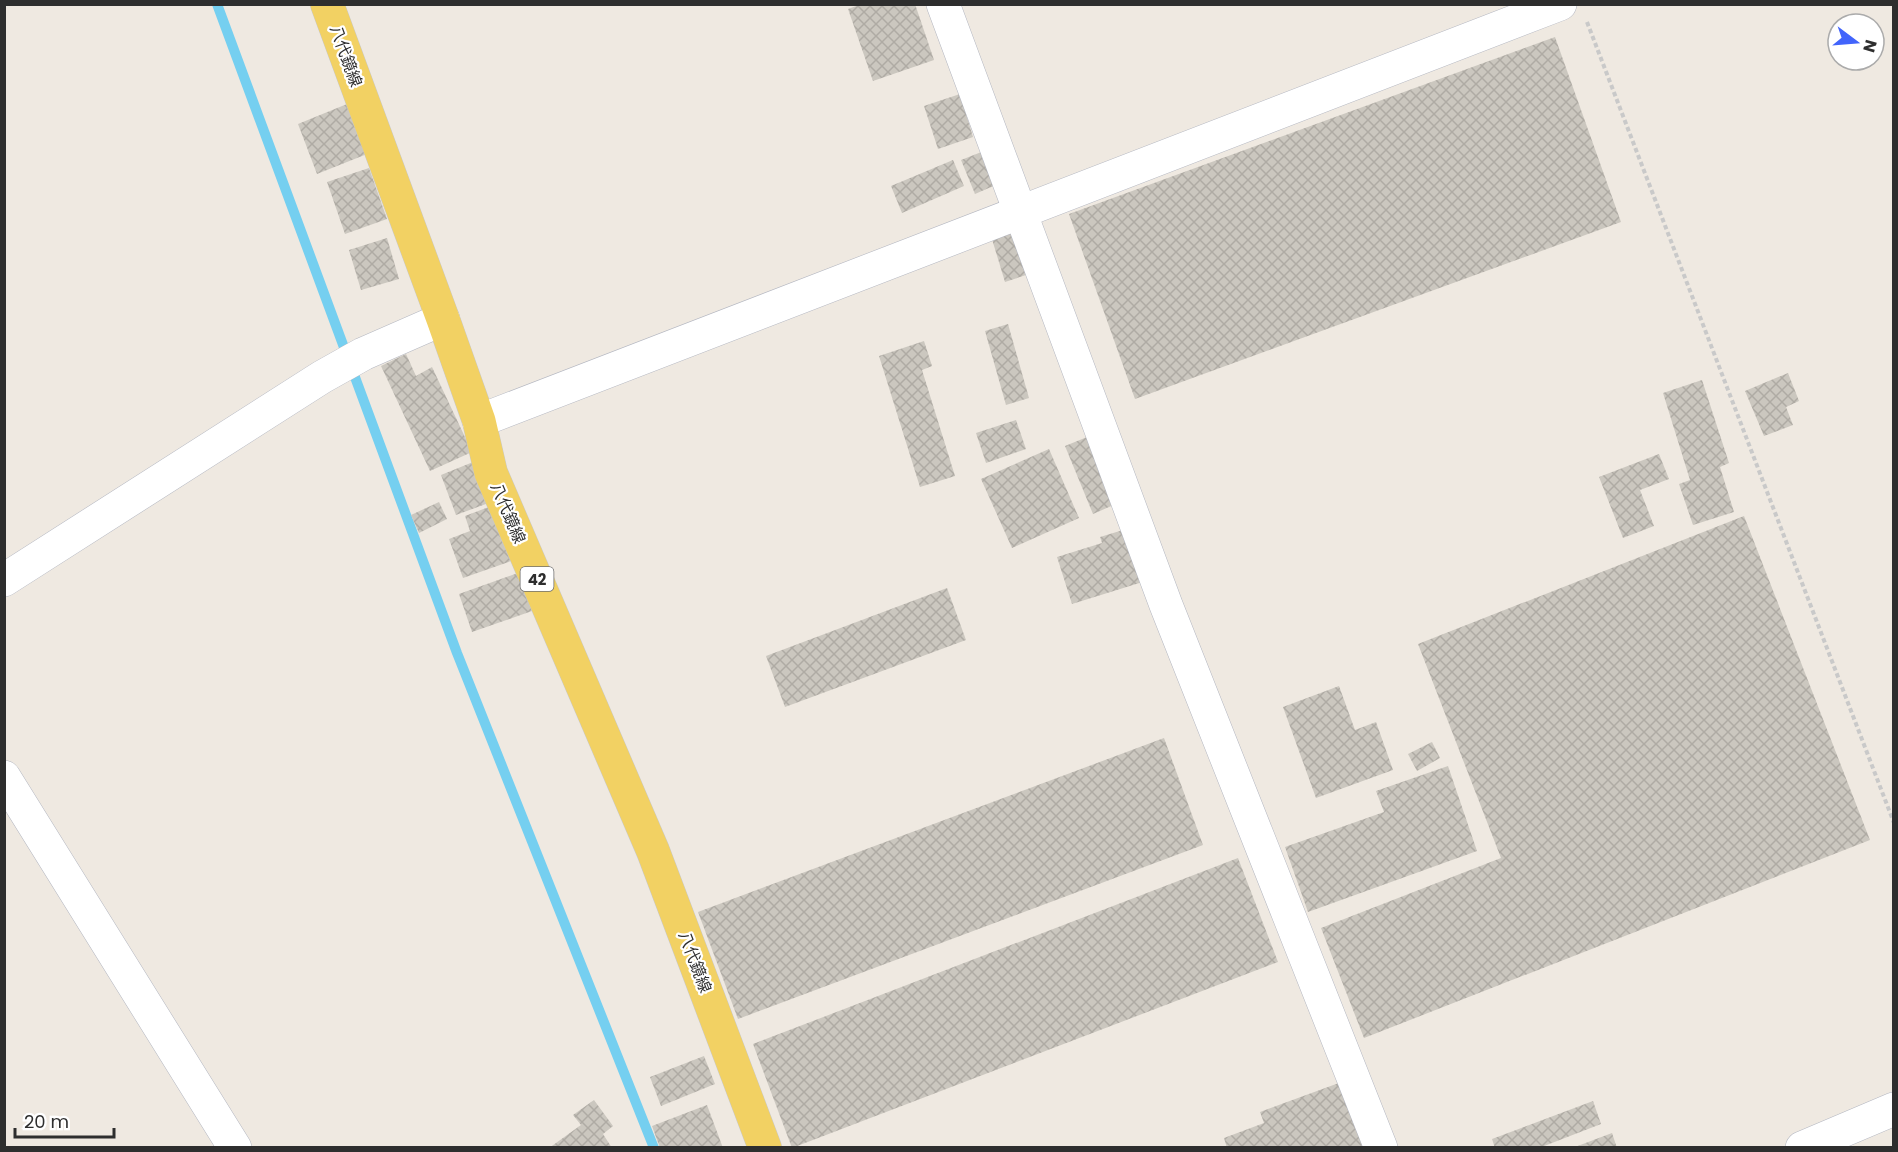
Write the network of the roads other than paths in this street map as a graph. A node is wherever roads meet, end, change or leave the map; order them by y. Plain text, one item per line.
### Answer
1 (327, 4) edge
2 (943, 4) edge
3 (1572, 10) edge
4 (1021, 214) junction
5 (443, 319) junction
6 (479, 421) junction
7 (4, 580) edge
8 (4, 777) edge
9 (1893, 1109) edge
10 (235, 1148) edge
11 (765, 1148) edge
12 (1381, 1148) edge
13 (1802, 1148) edge

1 - 5 main road, 八代鏡線 / 42
2 - 4 street
3 - 4 street
4 - 6 street
4 - 12 street
5 - 6 main road, 八代鏡線 / 42
5 - 7 street
6 - 11 main road, 八代鏡線 / 42
8 - 10 street
9 - 13 street

